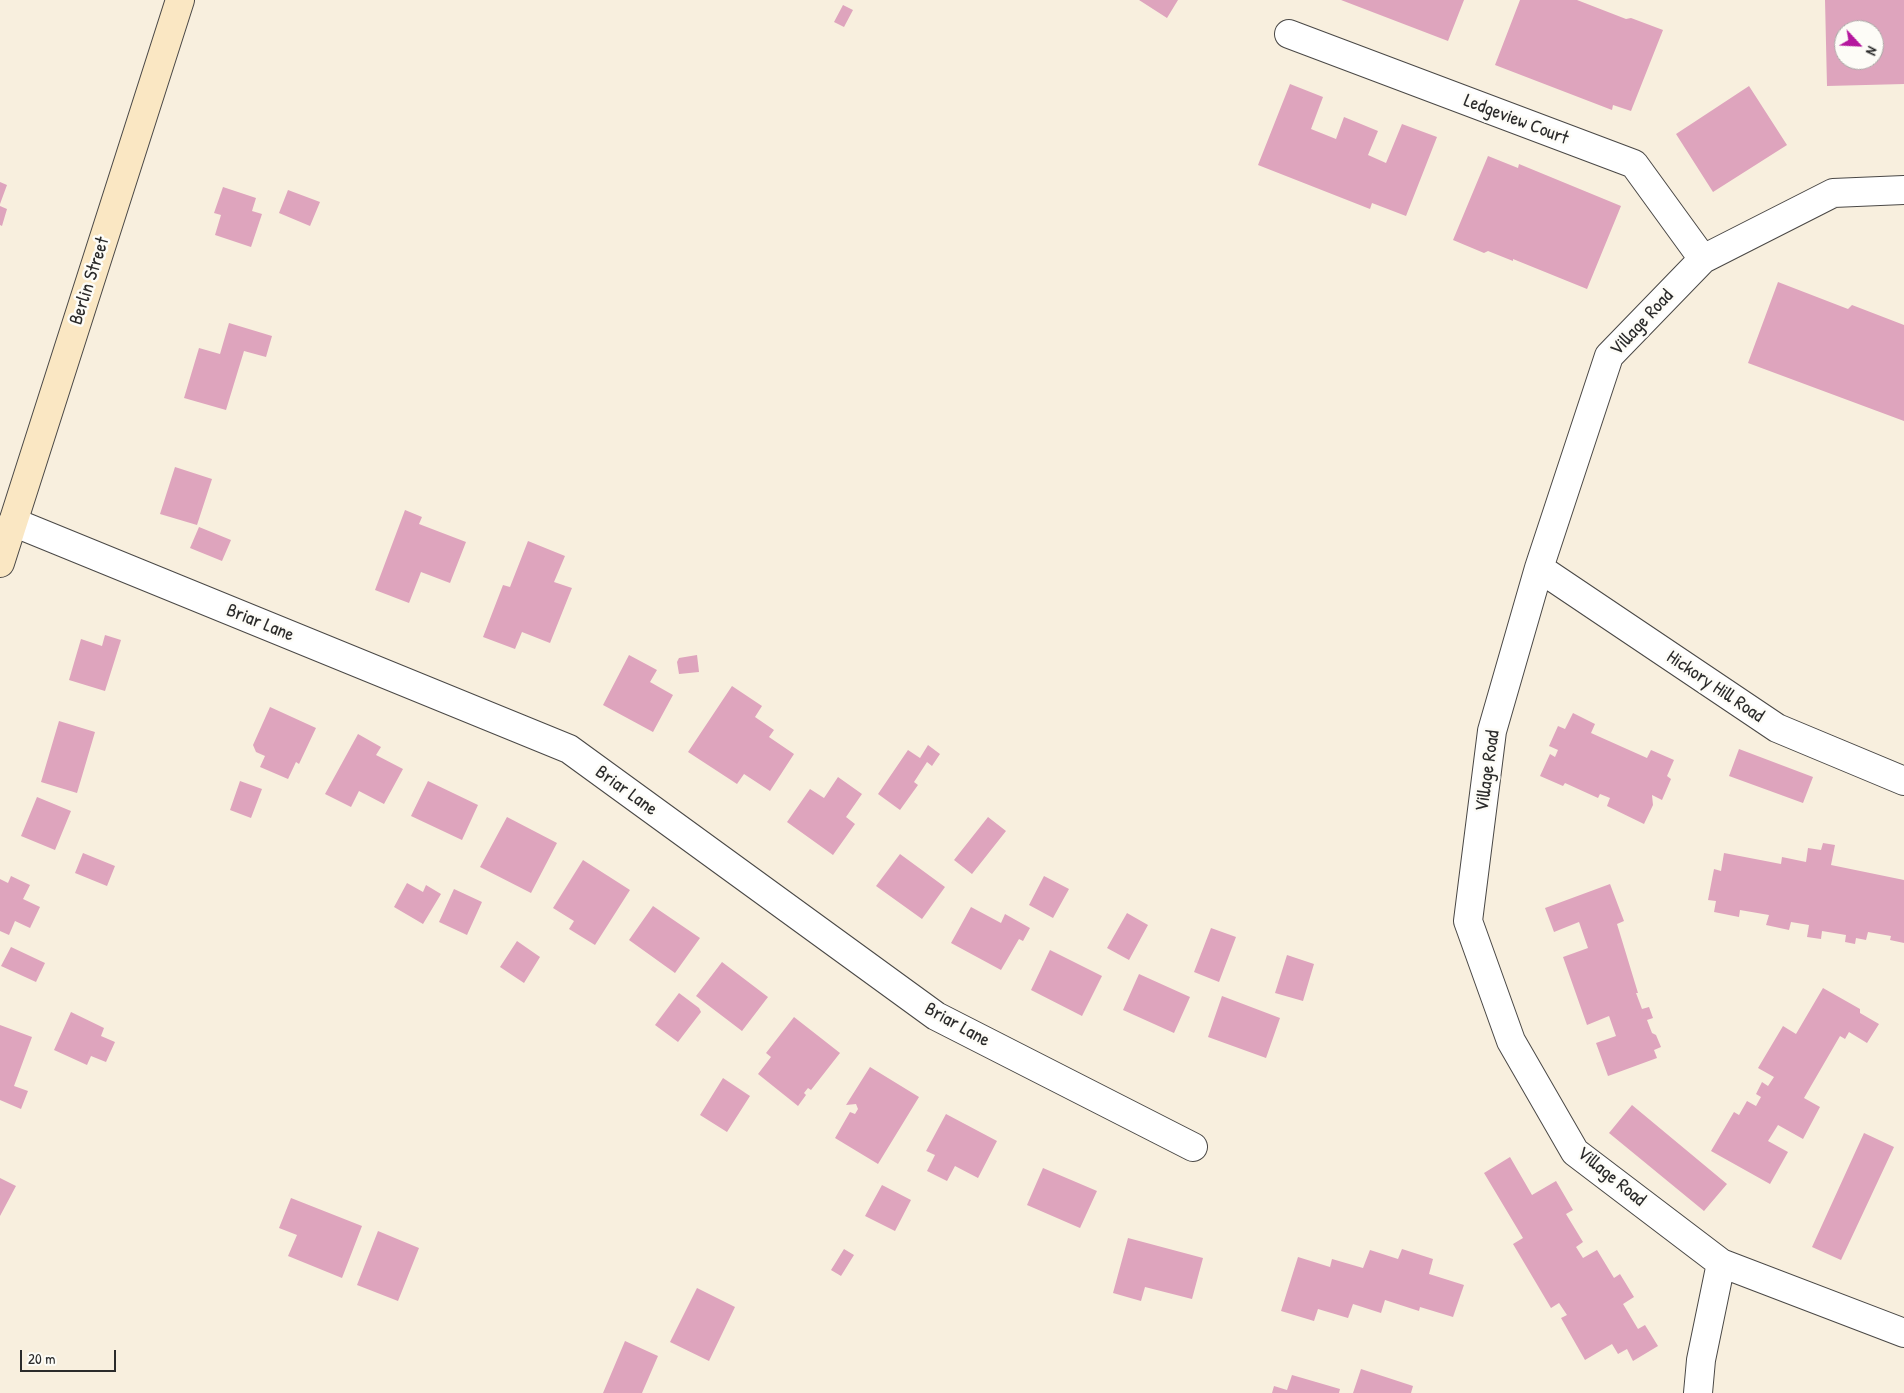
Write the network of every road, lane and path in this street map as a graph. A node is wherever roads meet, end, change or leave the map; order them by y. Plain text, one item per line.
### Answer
1 (180, 0) edge
2 (1289, 34) dead end
3 (1904, 190) edge
4 (1703, 259) junction
5 (13, 522) junction
6 (0, 562) edge
7 (1539, 568) junction
8 (1904, 781) edge
9 (1193, 1147) dead end
10 (1721, 1263) junction
11 (1904, 1333) edge
12 (1698, 1393) edge

1 - 5 main road, Berlin Street
2 - 4 street, Ledgeview Court
3 - 4 street, Village Road
4 - 7 street, Village Road
5 - 6 main road, Berlin Street
5 - 9 street, Briar Lane
7 - 8 street, Hickory Hill Road
7 - 10 street, Village Road
10 - 11 street, Village Road
10 - 12 street

